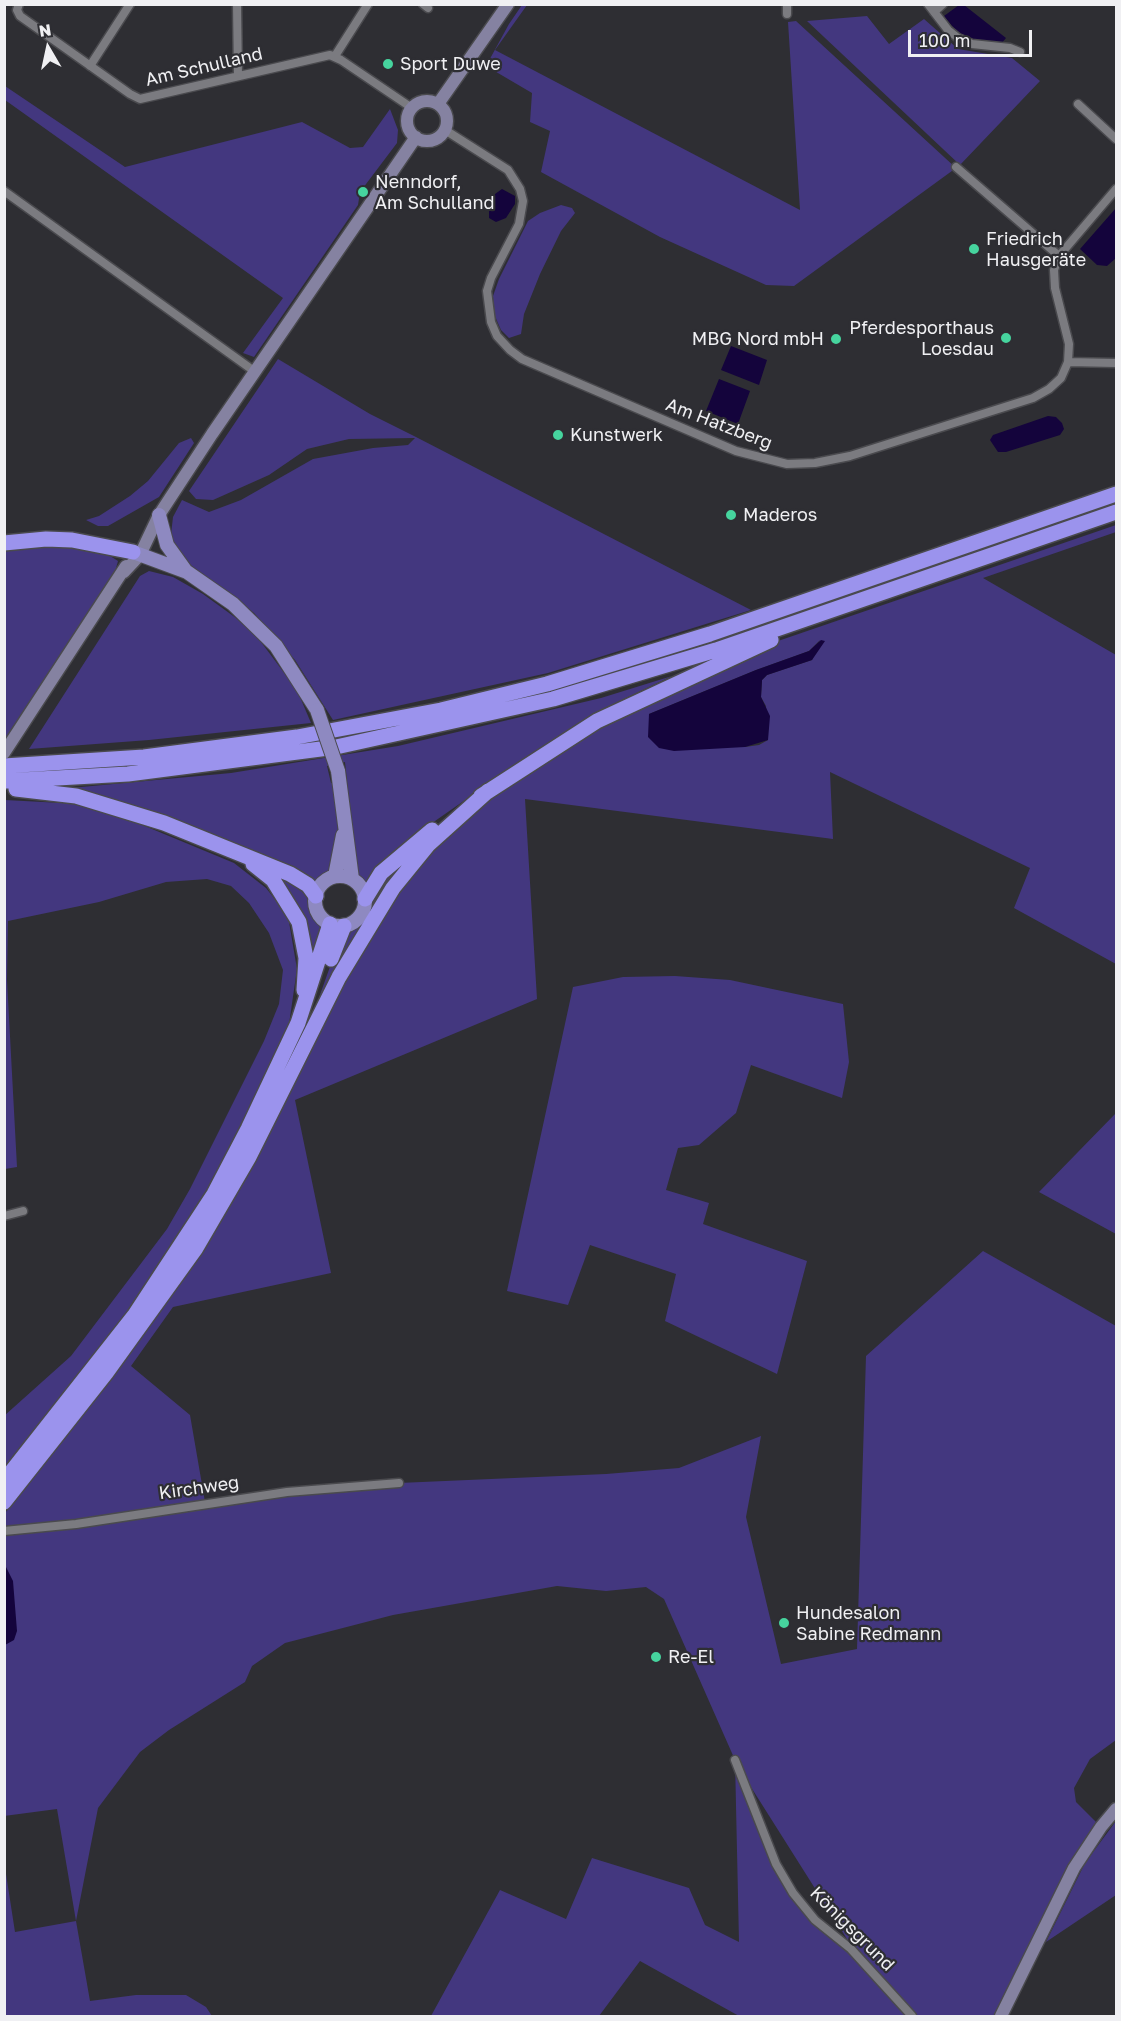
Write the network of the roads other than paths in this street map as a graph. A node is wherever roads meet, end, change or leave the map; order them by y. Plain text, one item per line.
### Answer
1 (130, 4) edge
2 (237, 4) edge
3 (368, 4) edge
4 (508, 4) edge
5 (943, 4) edge
6 (18, 7) edge
7 (931, 8) edge
8 (1020, 52) dead end
9 (335, 56) junction
10 (90, 66) junction
11 (238, 76) junction
12 (438, 104) junction
13 (1078, 104) dead end
14 (412, 108) junction
15 (445, 130) junction
16 (416, 137) junction
17 (1116, 139) edge
18 (956, 166) dead end
19 (1116, 189) edge
20 (4, 191) edge
21 (1059, 256) junction
22 (1068, 362) junction
23 (1116, 363) edge
24 (254, 371) junction
25 (1116, 494) edge
26 (1116, 512) edge
27 (159, 515) junction
28 (4, 543) edge
29 (137, 553) junction
30 (187, 572) junction
31 (833, 609) junction
32 (4, 753) edge
33 (4, 766) edge
34 (4, 781) edge
35 (4, 789) edge
36 (488, 791) junction
37 (346, 821) junction
38 (215, 843) junction
39 (335, 876) junction
40 (352, 879) junction
41 (316, 896) junction
42 (365, 899) junction
43 (337, 925) junction
44 (289, 1071) junction
45 (274, 1077) junction
46 (23, 1211) dead end
47 (4, 1216) edge
48 (4, 1481) edge
49 (399, 1483) dead end
50 (4, 1502) edge
51 (4, 1531) edge
52 (735, 1761) dead end
53 (1116, 1809) edge
54 (912, 2016) edge
55 (1001, 2016) edge

1 - 10 street
2 - 11 street
3 - 9 street
4 - 12 main road
5 - 7 street
6 - 10 street, Am Schulland
7 - 8 street
9 - 11 street, Am Schulland
9 - 14 street
10 - 11 street, Am Schulland
12 - 14 main road
12 - 15 main road
13 - 17 street
14 - 16 main road
15 - 16 main road
15 - 22 street, Am Hatzberg
16 - 24 main road
18 - 21 street
19 - 21 street
20 - 24 street
21 - 22 street
22 - 23 street
24 - 27 main road
25 - 33 highway
26 - 31 highway
27 - 29 main road
27 - 30 main road
28 - 29 highway
29 - 30 main road
29 - 32 main road
30 - 37 main road, bridge
31 - 34 highway
31 - 36 highway
35 - 38 highway
36 - 42 highway
36 - 44 highway
37 - 39 main road
37 - 40 main road
38 - 41 highway
38 - 45 highway
39 - 40 main road
39 - 41 main road
40 - 42 main road
41 - 43 main road
42 - 43 main road
43 - 44 highway
43 - 45 highway
44 - 50 highway
45 - 48 highway
46 - 47 street
49 - 51 street, Kirchweg
52 - 54 street, Königsgrund
53 - 55 main road

